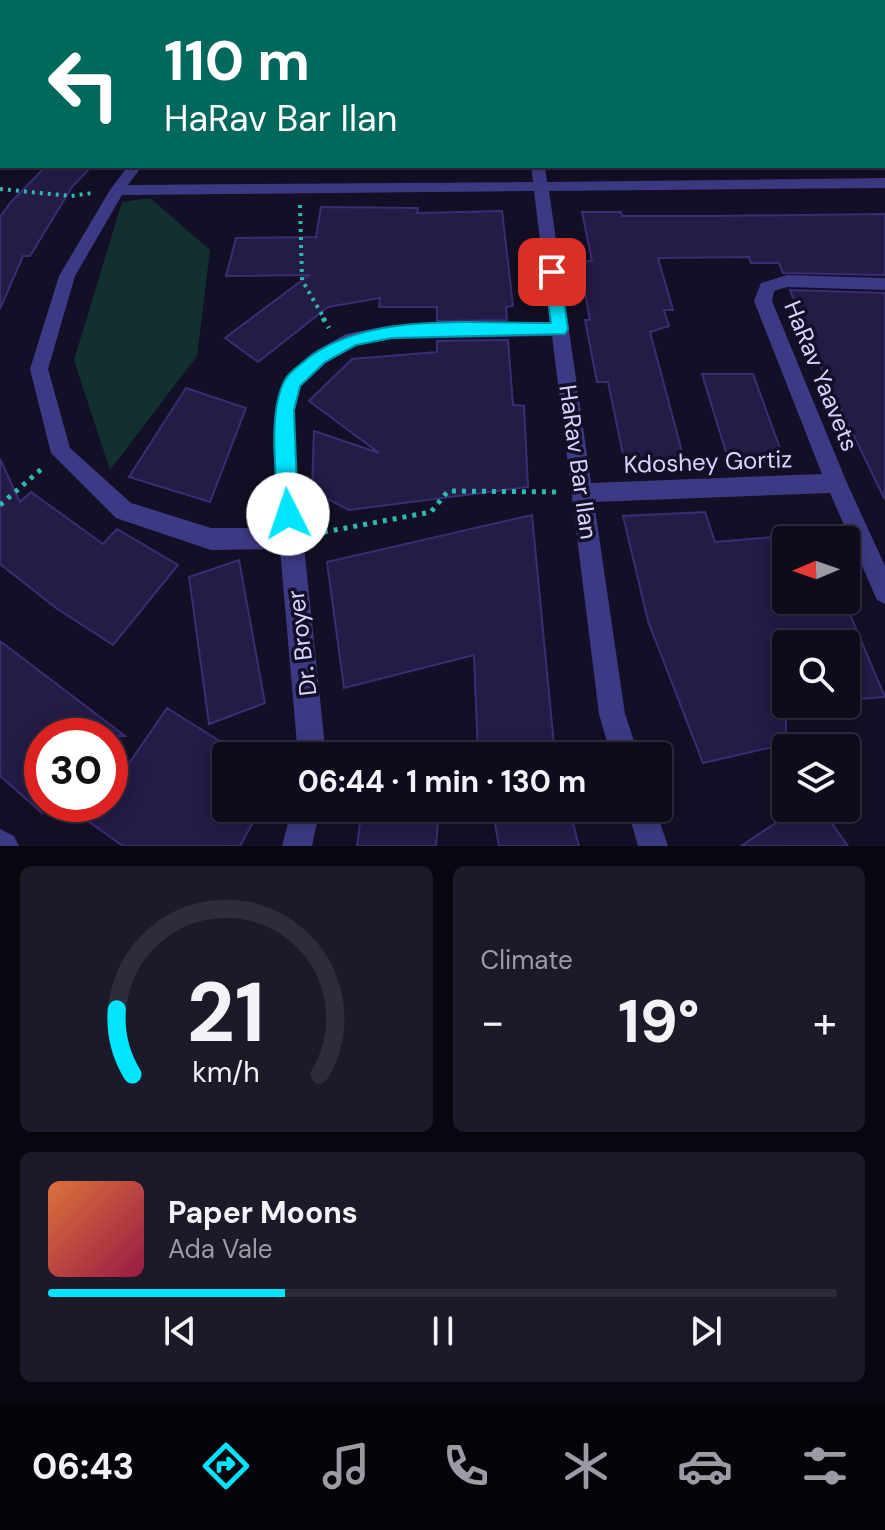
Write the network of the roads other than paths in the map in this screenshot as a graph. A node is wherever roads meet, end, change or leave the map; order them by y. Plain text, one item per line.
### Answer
1 (134, 168) edge
2 (539, 176) edge
3 (885, 183) edge
4 (117, 190) junction
5 (885, 284) edge
6 (560, 329) junction
7 (836, 483) junction
8 (582, 493) junction
9 (290, 538) junction
10 (885, 592) edge
11 (312, 742) edge
12 (621, 742) edge
13 (303, 822) edge
14 (645, 822) edge
15 (297, 846) edge
16 (653, 846) edge

1 - 4 street
2 - 3 street
2 - 4 street
2 - 6 street, HaRav Bar Ilan
4 - 9 street
5 - 7 street, HaRav Yaavets
6 - 8 street, HaRav Bar Ilan
6 - 9 street, Dr. Broyer
7 - 8 street, Kdoshey Gortiz
7 - 10 street, HaRav Yaavets
8 - 12 street, HaRav Bar Ilan
9 - 11 street, Dr. Broyer
13 - 15 street
14 - 16 street

